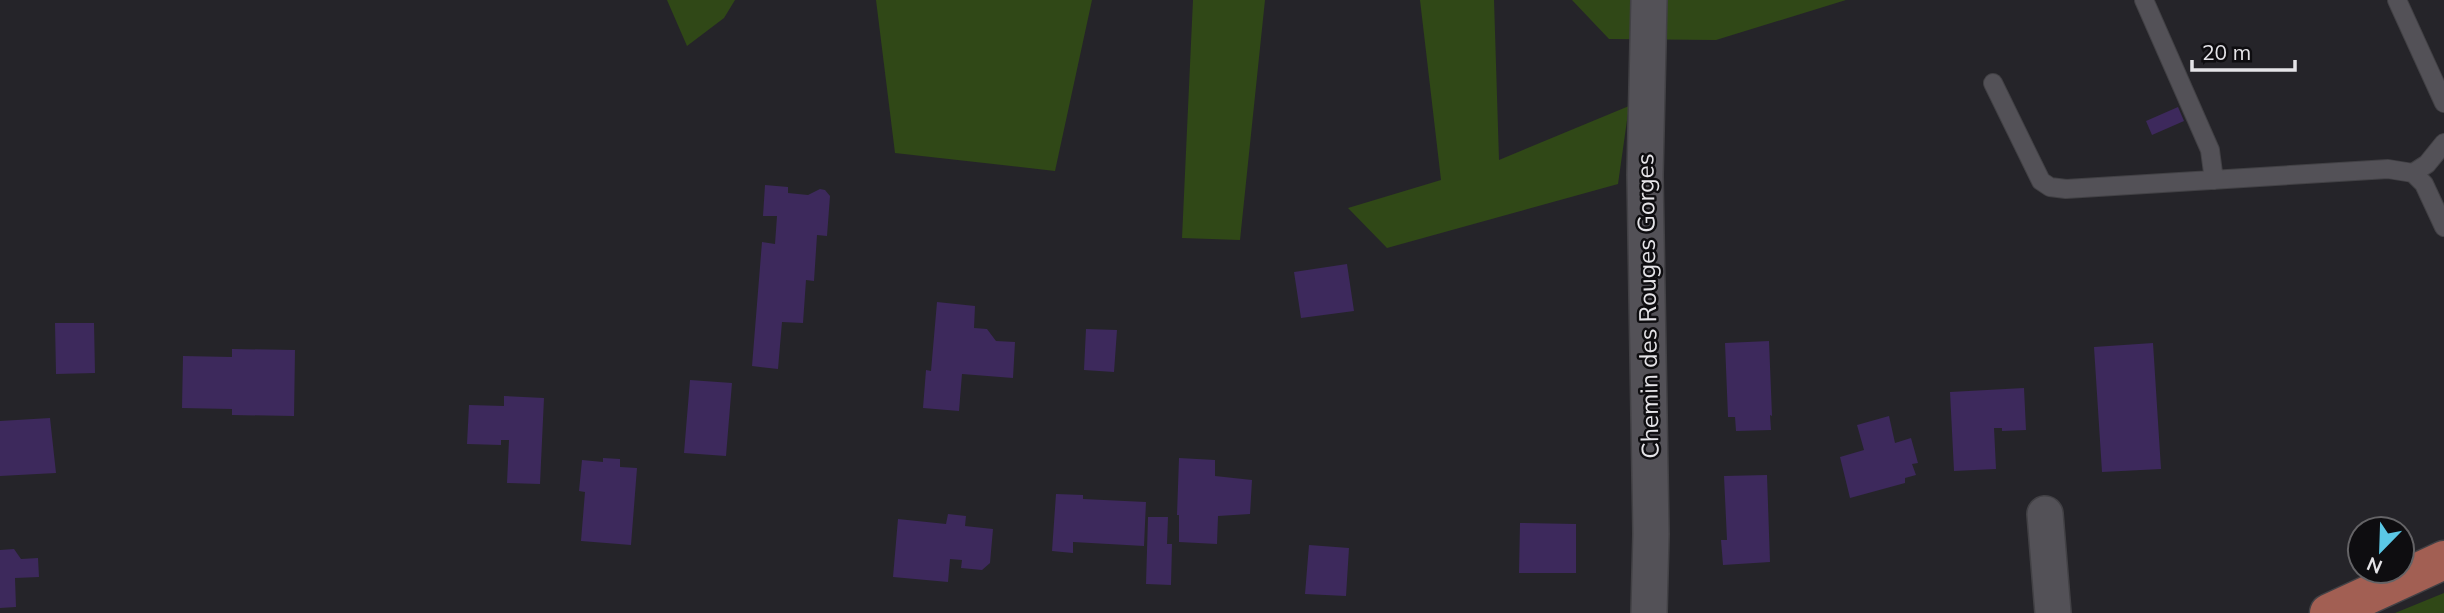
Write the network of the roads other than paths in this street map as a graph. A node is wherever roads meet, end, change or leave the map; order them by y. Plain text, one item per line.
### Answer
1 (1649, 0) edge
2 (2144, 0) edge
3 (2397, 0) edge
4 (1993, 83) dead end
5 (2444, 103) edge
6 (2444, 143) edge
7 (2413, 173) junction
8 (2214, 180) junction
9 (2444, 228) edge
10 (2045, 514) dead end
11 (2444, 560) edge
12 (1649, 613) edge
13 (2053, 613) edge
14 (2329, 613) edge

1 - 12 street, Chemin des Rouges Gorges
2 - 8 lane
3 - 5 lane
4 - 8 lane
6 - 7 lane
7 - 8 lane
7 - 9 lane
10 - 13 street
11 - 14 main road

